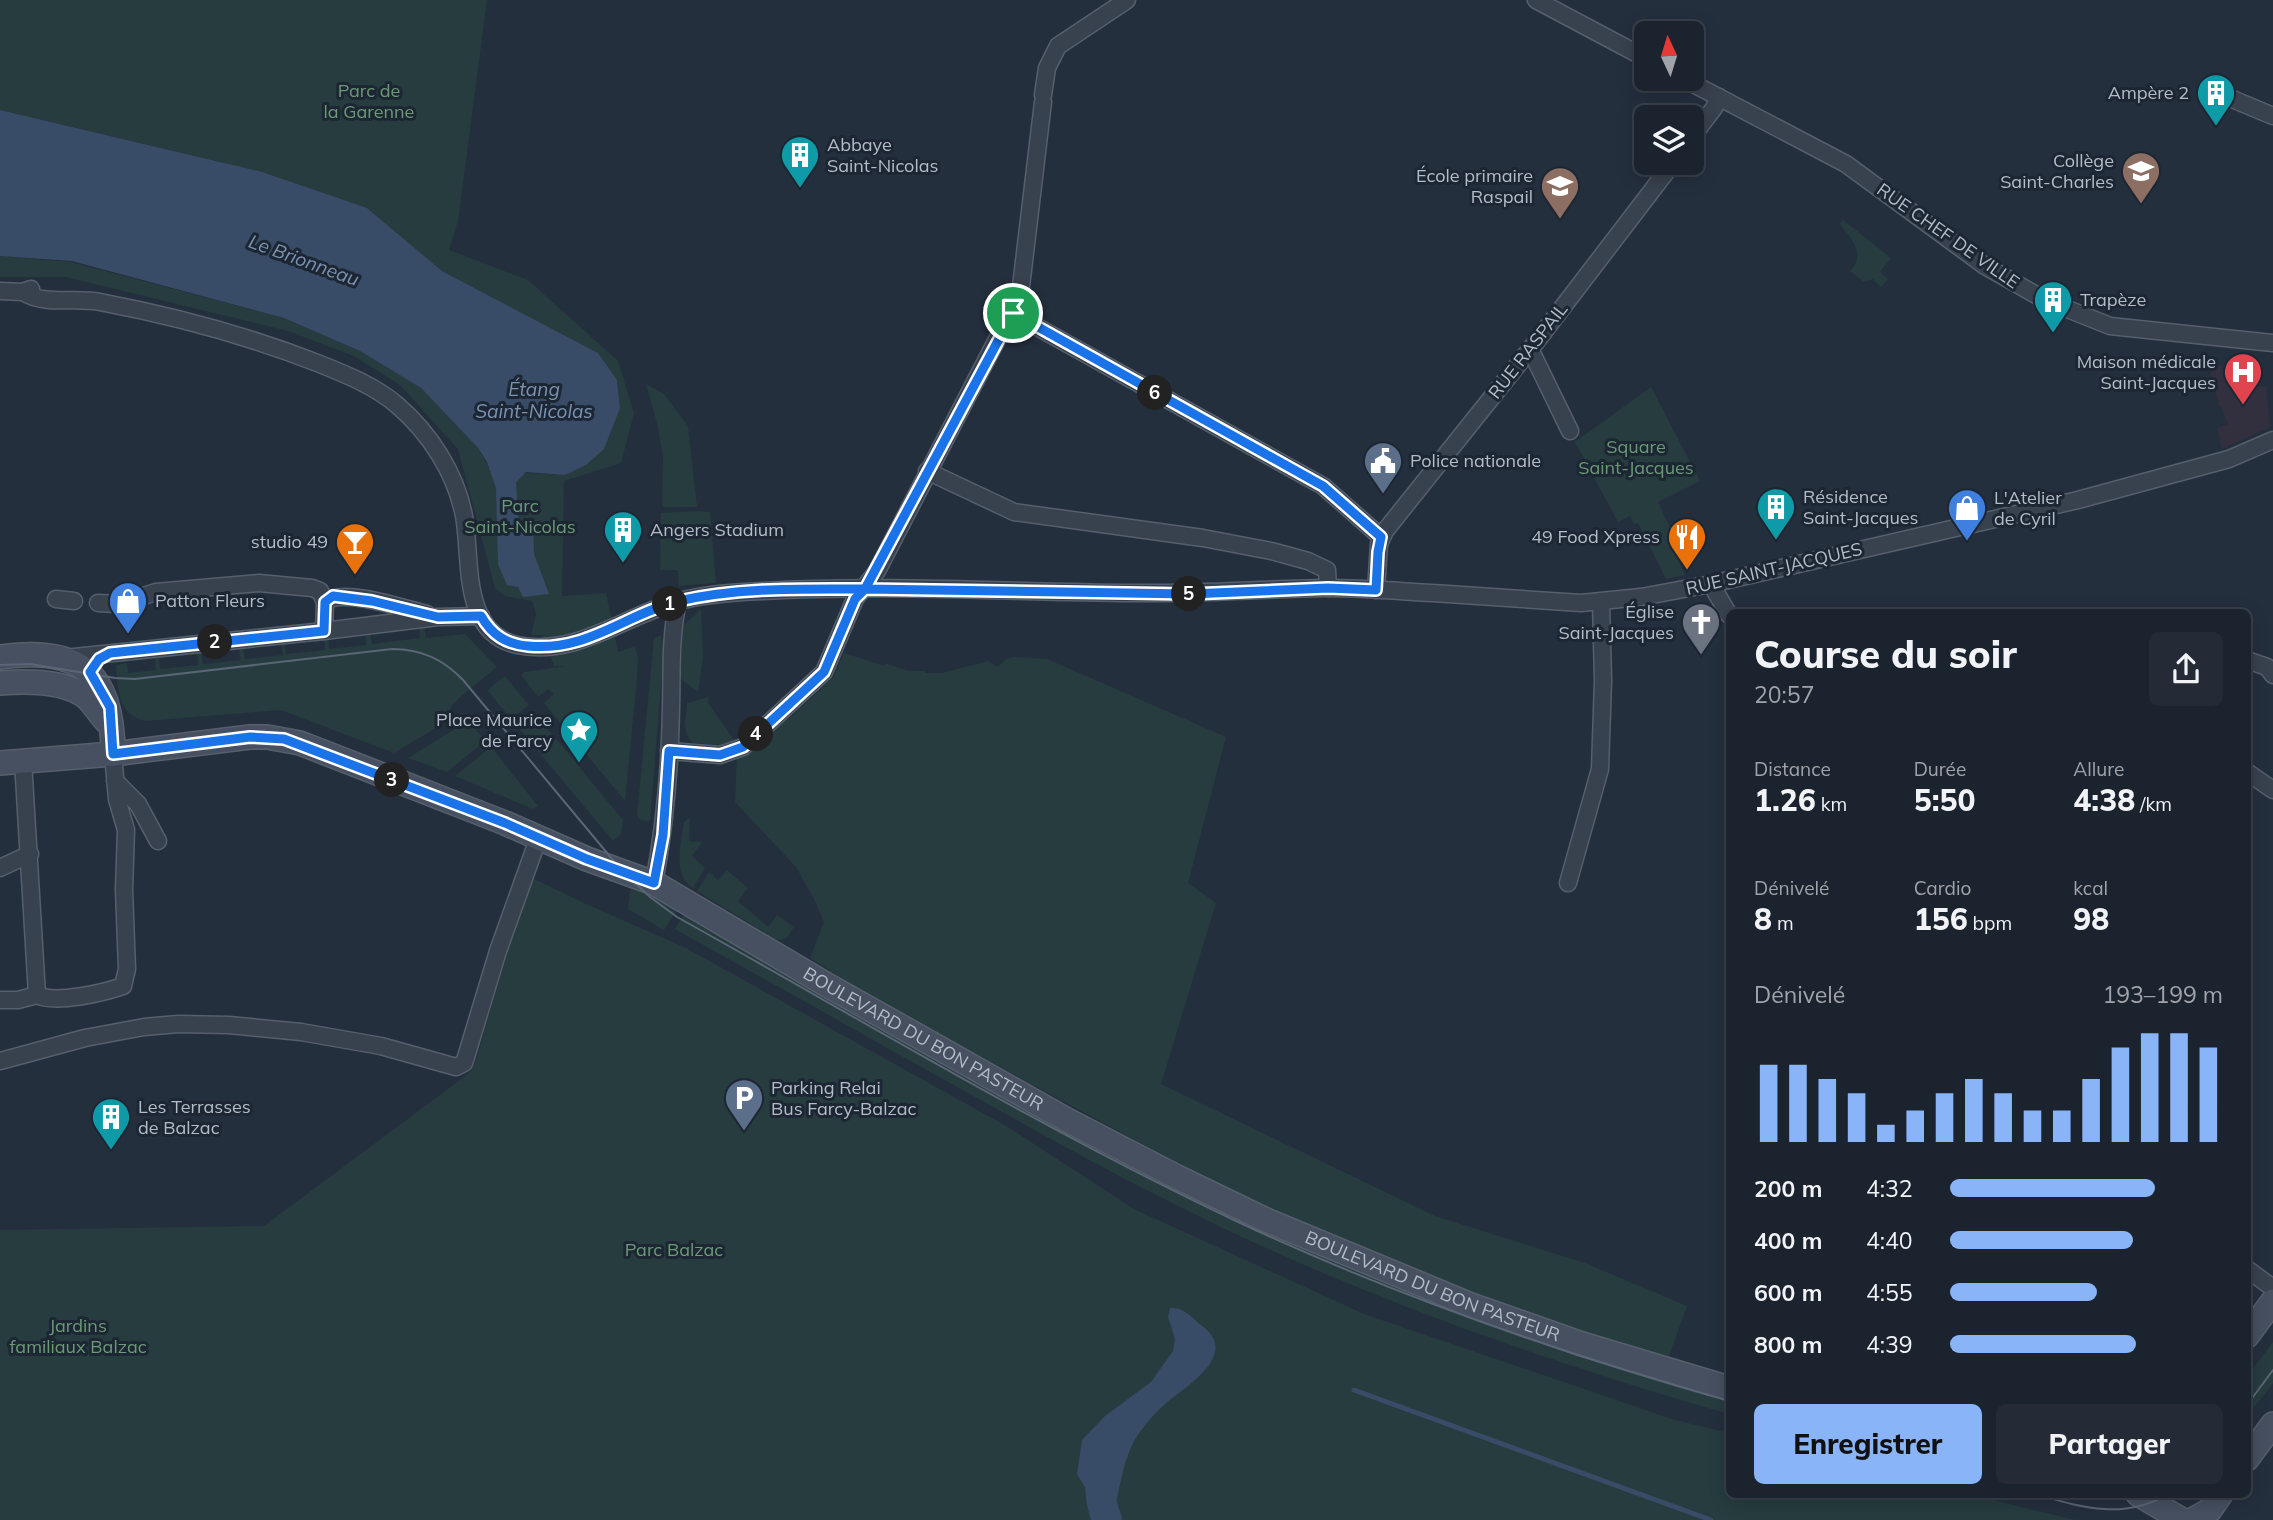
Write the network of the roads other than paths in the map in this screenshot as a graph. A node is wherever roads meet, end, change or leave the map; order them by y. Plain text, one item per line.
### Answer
1 (1127, 0) edge
2 (1536, 0) edge
3 (1634, 52) edge
4 (1704, 89) edge
5 (1719, 97) junction
6 (2230, 98) dead end
7 (2273, 116) edge
8 (1704, 121) edge
9 (1664, 175) edge
10 (0, 291) edge
11 (1013, 313) junction
12 (2273, 343) edge
13 (1530, 349) junction
14 (1570, 431) dead end
15 (2273, 440) edge
16 (927, 471) junction
17 (1381, 537) junction
18 (1711, 584) junction
19 (1328, 588) junction
20 (865, 589) junction
21 (1376, 590) junction
22 (56, 599) dead end
23 (74, 601) dead end
24 (678, 601) junction
25 (325, 602) junction
26 (1601, 602) junction
27 (98, 603) dead end
28 (1726, 610) edge
29 (481, 616) junction
30 (438, 617) junction
31 (324, 631) junction
32 (110, 653) junction
33 (0, 657) edge
34 (65, 657) junction
35 (2251, 661) edge
36 (90, 672) junction
37 (2273, 675) edge
38 (0, 683) edge
39 (112, 726) junction
40 (669, 751) junction
41 (113, 754) junction
42 (11, 762) edge
43 (2251, 775) edge
44 (115, 781) junction
45 (2273, 790) edge
46 (538, 839) junction
47 (158, 841) dead end
48 (30, 854) junction
49 (0, 868) edge
50 (654, 883) junction
51 (1568, 883) dead end
52 (37, 995) junction
53 (0, 1000) edge
54 (0, 1061) edge
55 (2251, 1272) edge
56 (2273, 1288) edge
57 (2273, 1301) edge
58 (2251, 1331) edge
59 (1726, 1387) edge
60 (2273, 1424) edge
61 (2251, 1454) edge
62 (2145, 1498) edge
63 (2218, 1498) edge
64 (2182, 1520) edge
65 (2192, 1520) edge

1 - 11 street
2 - 3 street
4 - 5 street, RUE CHEF DE VILLE
5 - 8 street
5 - 12 street, RUE CHEF DE VILLE
6 - 7 street
9 - 13 street, RUE RASPAIL
10 - 29 street
11 - 16 street
11 - 17 street
13 - 14 street
13 - 17 street, RUE RASPAIL
15 - 18 street, RUE SAINT-JACQUES
16 - 19 street
16 - 20 street
17 - 21 street
18 - 26 street, RUE SAINT-JACQUES
18 - 28 street
19 - 20 street, RUE SAINT-JACQUES
19 - 21 street, RUE SAINT-JACQUES
20 - 24 street, RUE SAINT-JACQUES
20 - 40 street
21 - 26 street, RUE SAINT-JACQUES
22 - 23 street
24 - 29 street, RUE SAINT-JACQUES
24 - 40 street
25 - 27 street
25 - 30 street
25 - 31 street
26 - 51 street
29 - 30 street
30 - 31 street
31 - 32 street
32 - 34 street
32 - 36 street
33 - 34 street
34 - 36 street
35 - 37 street
36 - 39 street
38 - 39 street
39 - 41 street
40 - 50 street
41 - 42 street, BOULEVARD DU BON PASTEUR
41 - 44 street
41 - 46 street, BOULEVARD DU BON PASTEUR
42 - 48 street
43 - 45 street
44 - 47 street
44 - 52 street
46 - 50 street, BOULEVARD DU BON PASTEUR
46 - 54 street
48 - 49 street
48 - 52 street
50 - 59 street, BOULEVARD DU BON PASTEUR
52 - 53 street
55 - 56 street
57 - 58 street
60 - 61 street
62 - 64 street
63 - 65 street

